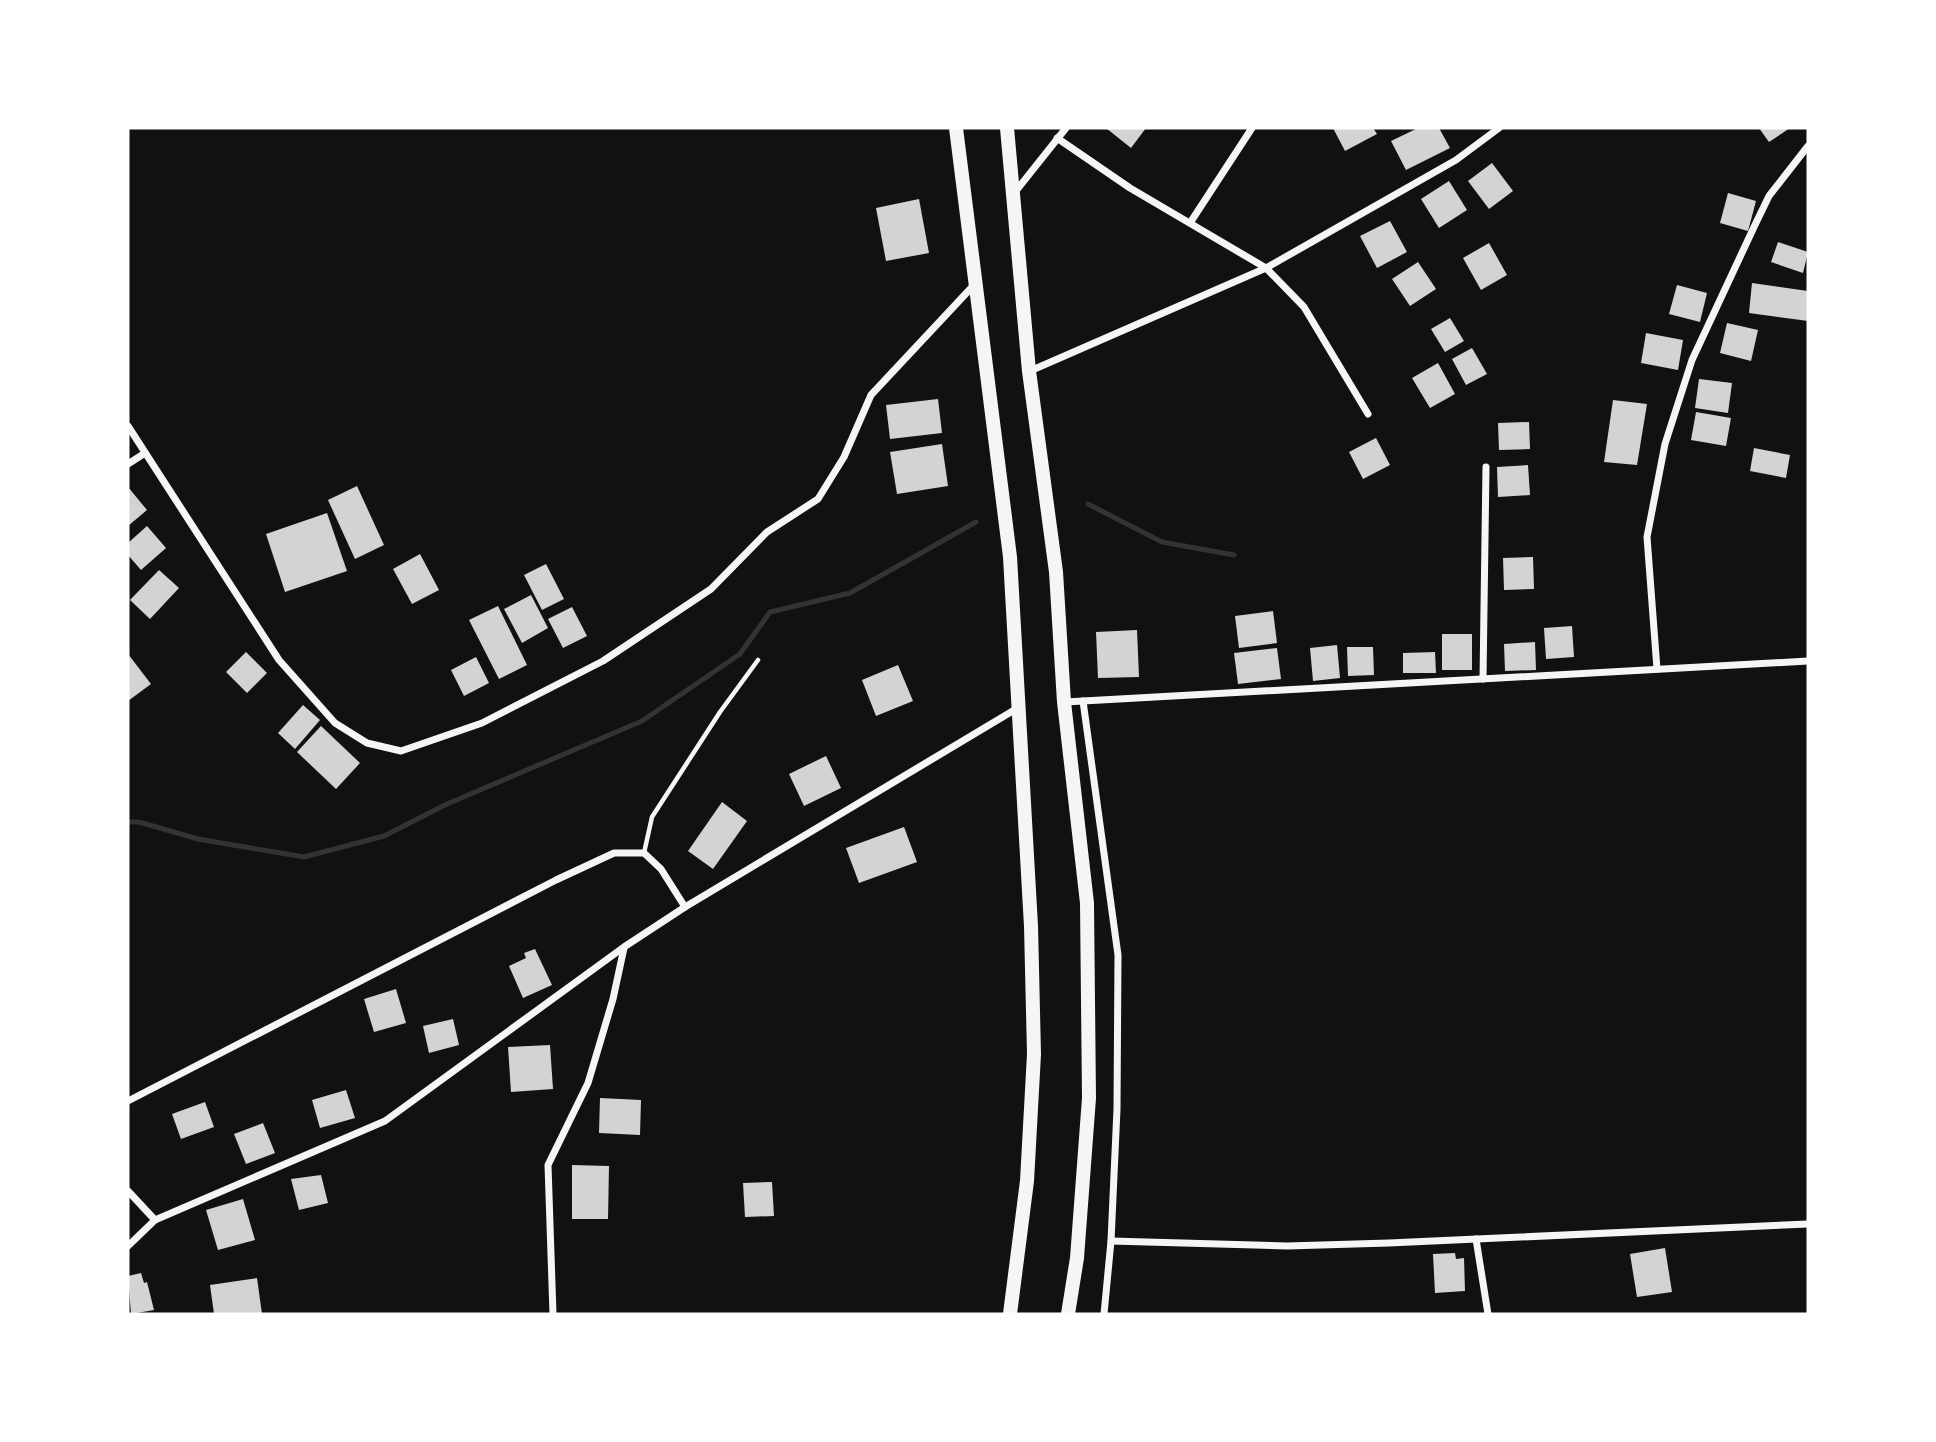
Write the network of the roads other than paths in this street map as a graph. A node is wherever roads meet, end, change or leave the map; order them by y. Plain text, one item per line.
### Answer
1 (956, 128) edge
2 (1007, 128) edge
3 (1066, 128) edge
4 (1252, 128) edge
5 (1499, 128) edge
6 (1057, 138) junction
7 (1808, 146) edge
8 (1014, 193) junction
9 (1189, 223) junction
10 (1266, 268) junction
11 (973, 286) junction
12 (1029, 371) junction
13 (1368, 414) dead end
14 (128, 426) edge
15 (145, 453) junction
16 (128, 464) edge
17 (1486, 467) dead end
18 (758, 660) dead end
19 (1808, 661) edge
20 (1657, 669) junction
21 (1483, 678) junction
22 (1083, 701) junction
23 (1064, 702) junction
24 (1016, 709) junction
25 (644, 853) junction
26 (685, 907) junction
27 (624, 947) junction
28 (128, 1101) edge
29 (128, 1191) edge
30 (155, 1220) junction
31 (1808, 1224) edge
32 (1476, 1239) junction
33 (1111, 1241) junction
34 (128, 1246) edge
35 (553, 1314) edge
36 (1010, 1314) edge
37 (1068, 1314) edge
38 (1104, 1314) edge
39 (1488, 1314) edge

1 - 11 highway
2 - 8 highway
3 - 6 street
4 - 9 street
5 - 10 street
6 - 8 street
6 - 9 street
7 - 20 street
8 - 12 highway
9 - 10 street
10 - 12 street
10 - 13 street
11 - 15 street
11 - 24 highway
12 - 23 highway
14 - 15 street
15 - 16 street
17 - 21 street
18 - 25 lane
19 - 20 street
20 - 21 street
21 - 22 street
22 - 23 street
22 - 33 street
23 - 37 highway
24 - 26 street
24 - 36 highway
25 - 26 street
25 - 28 street
26 - 27 street
27 - 30 street
27 - 35 street
29 - 30 street
30 - 34 street
31 - 32 street
32 - 33 street
32 - 39 street
33 - 38 street

